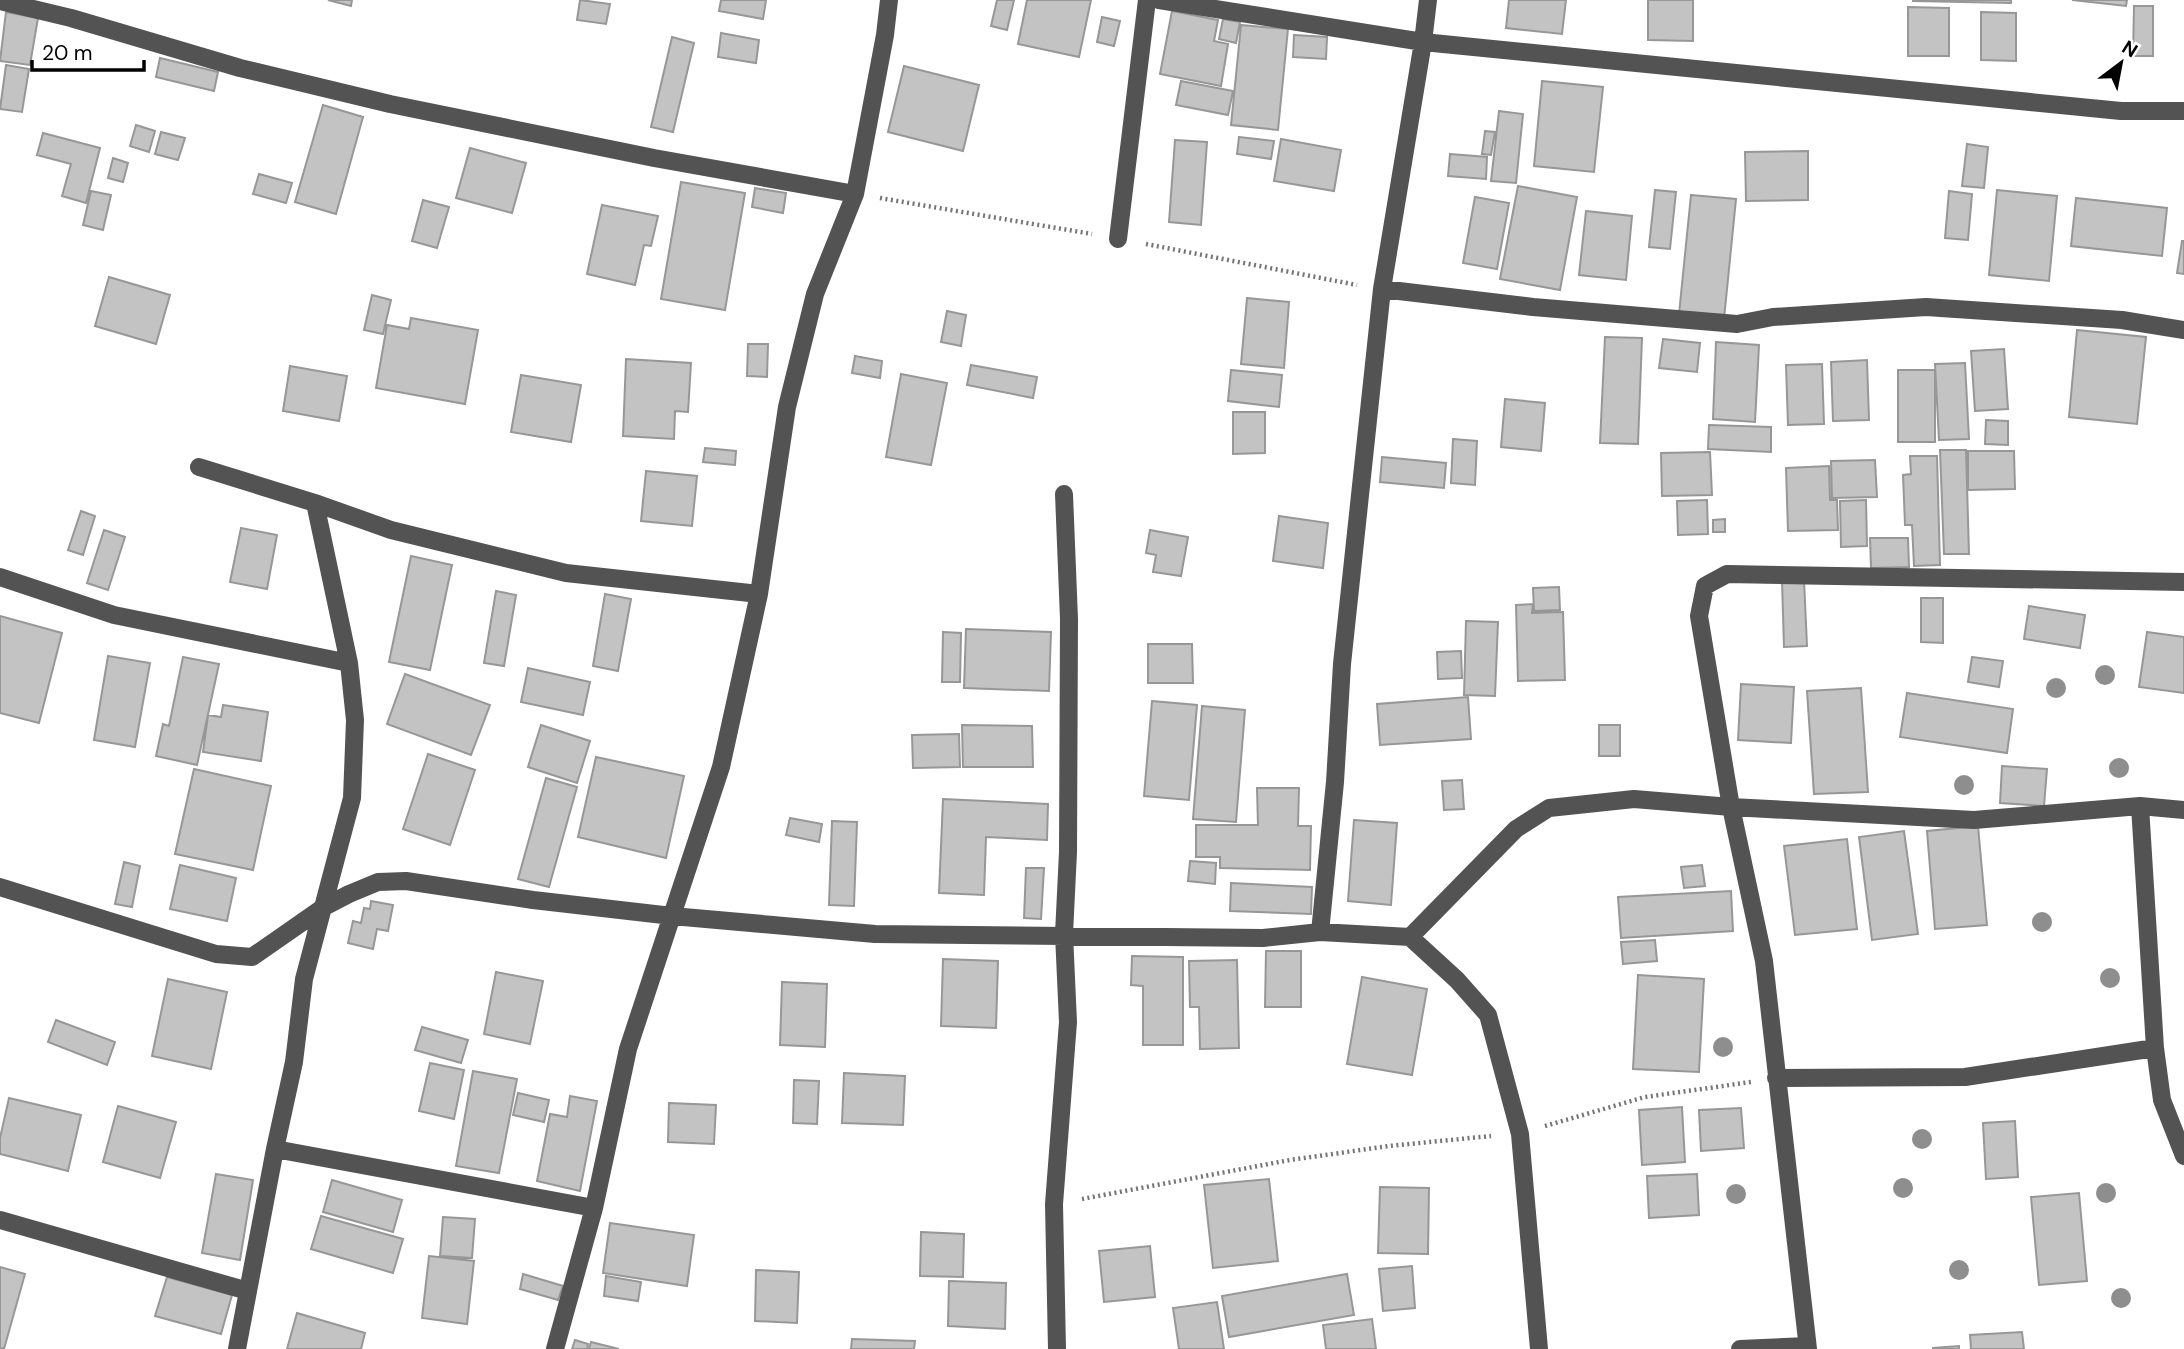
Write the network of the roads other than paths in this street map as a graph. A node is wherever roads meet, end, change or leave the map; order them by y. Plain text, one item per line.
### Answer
1 (889, 0) edge
2 (1147, 0) edge
3 (1159, 0) edge
4 (1428, 0) edge
5 (0, 1) edge
6 (1423, 42) junction
7 (2184, 111) edge
8 (855, 194) junction
9 (1118, 239) dead end
10 (1382, 289) junction
11 (2184, 330) edge
12 (199, 467) dead end
13 (1064, 494) dead end
14 (315, 503) junction
15 (0, 577) edge
16 (2184, 582) edge
17 (759, 594) junction
18 (349, 663) junction
19 (2140, 806) junction
20 (1731, 807) junction
21 (2184, 810) edge
22 (0, 887) edge
23 (324, 907) junction
24 (672, 916) junction
25 (1320, 932) junction
26 (1064, 934) junction
27 (1410, 937) junction
28 (2155, 1048) junction
29 (1776, 1078) junction
30 (275, 1149) junction
31 (2184, 1156) edge
32 (594, 1208) junction
33 (0, 1220) edge
34 (248, 1291) junction
35 (1808, 1348) edge
36 (237, 1349) edge
37 (555, 1349) edge
38 (1058, 1349) edge
39 (1539, 1349) edge
40 (1740, 1349) edge

1 - 8 street
2 - 9 street
3 - 6 street
4 - 6 street
5 - 8 street
6 - 7 street
6 - 10 street
8 - 17 street
10 - 11 street
10 - 25 street
12 - 14 street
13 - 26 street
14 - 17 street
14 - 18 street
15 - 18 street
16 - 20 street
17 - 24 street
18 - 23 street
19 - 20 street
19 - 21 street
19 - 28 street
20 - 27 street
20 - 29 street
22 - 23 street
23 - 24 street
23 - 30 street
24 - 26 street
24 - 32 street
25 - 26 street
25 - 27 street
26 - 38 street
27 - 39 street
28 - 29 street
28 - 31 street
29 - 35 street
30 - 32 street
30 - 34 street
32 - 37 street
33 - 34 street
34 - 36 street
35 - 40 street

